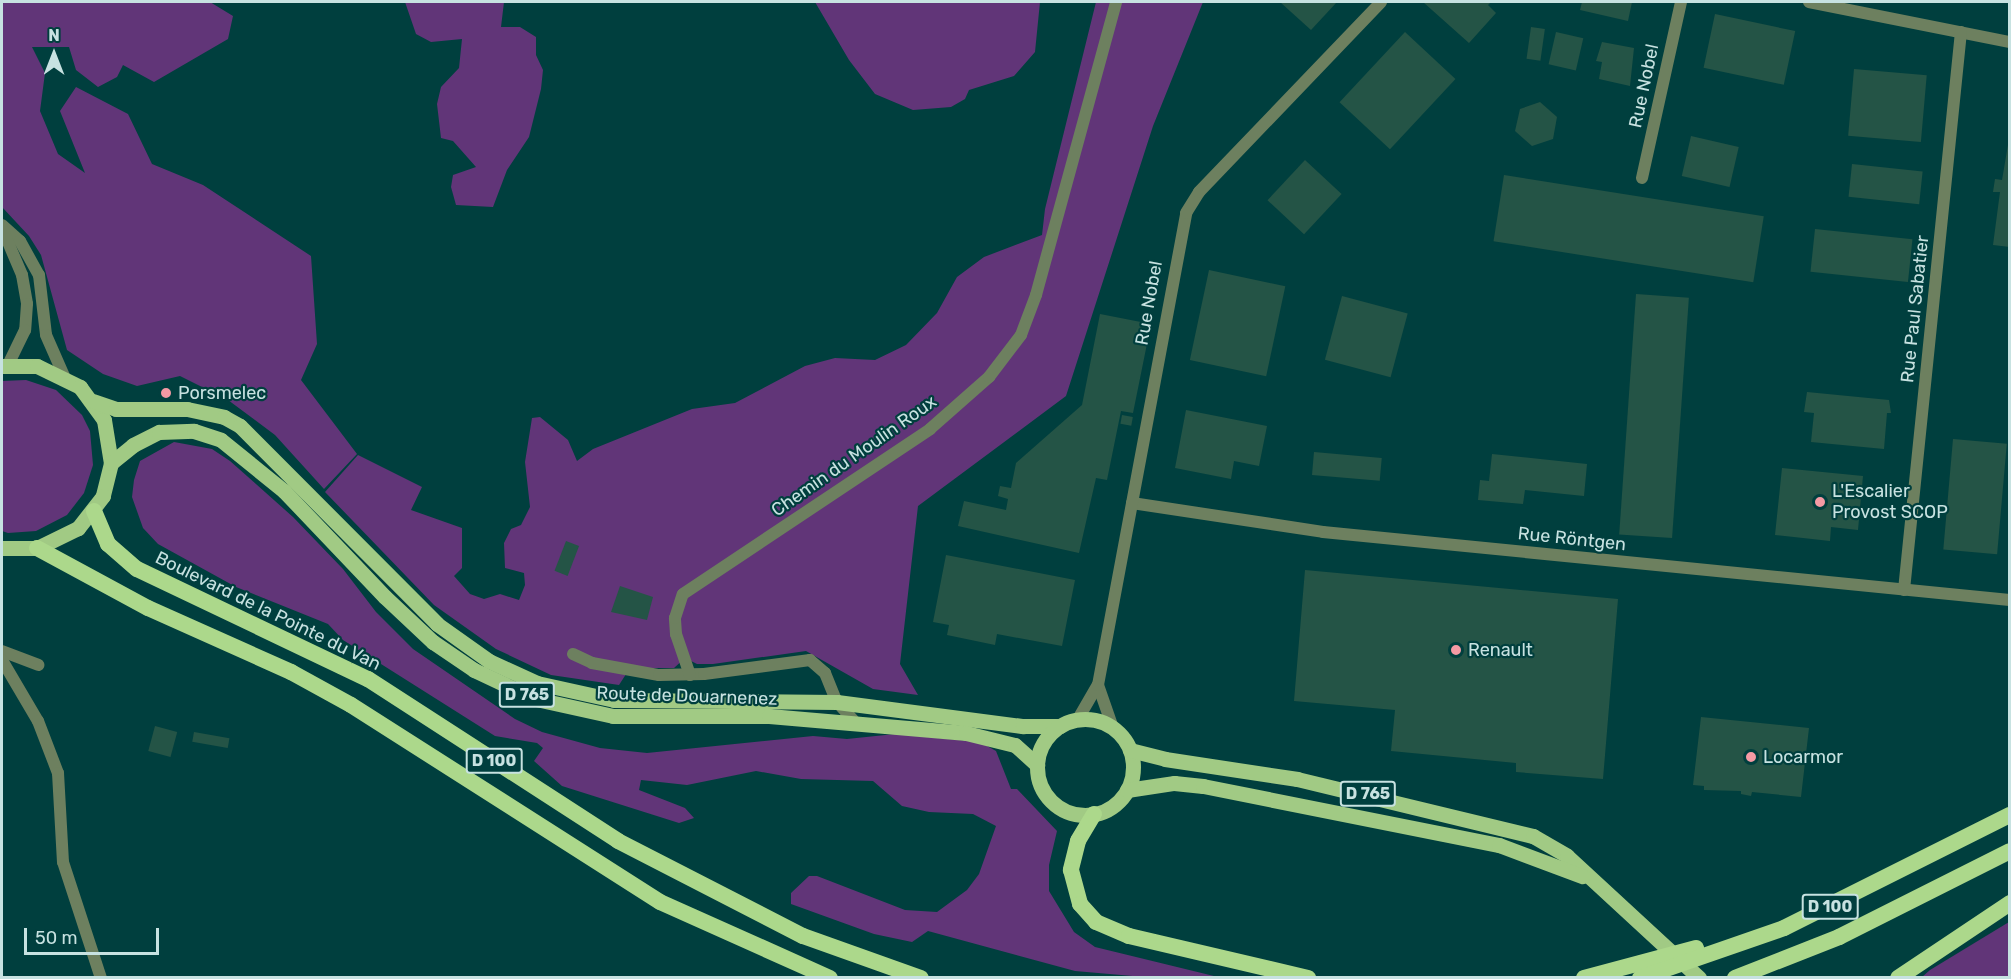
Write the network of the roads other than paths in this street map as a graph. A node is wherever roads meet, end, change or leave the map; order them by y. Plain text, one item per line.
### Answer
1 (1116, 2) edge
2 (1381, 2) edge
3 (1681, 2) edge
4 (1809, 2) edge
5 (1961, 32) junction
6 (2010, 42) edge
7 (1642, 178) dead end
8 (2, 227) edge
9 (5, 365) edge
10 (64, 376) junction
11 (93, 401) junction
12 (111, 463) junction
13 (1132, 503) junction
14 (94, 511) junction
15 (2, 548) edge
16 (37, 548) junction
17 (1904, 590) junction
18 (2010, 600) edge
19 (2, 651) edge
20 (573, 654) dead end
21 (2, 660) edge
22 (38, 665) dead end
23 (690, 675) junction
24 (1098, 685) junction
25 (837, 702) junction
26 (1078, 719) junction
27 (856, 724) junction
28 (1060, 726) junction
29 (1113, 728) junction
30 (1130, 750) junction
31 (1037, 765) junction
32 (1127, 790) junction
33 (1094, 814) junction
34 (2010, 815) edge
35 (2010, 851) edge
36 (1590, 879) junction
37 (2010, 903) edge
38 (1784, 928) junction
39 (101, 978) edge
40 (830, 978) edge
41 (921, 978) edge
42 (1308, 978) edge
43 (1584, 978) edge
44 (1640, 978) edge
45 (1699, 978) edge
46 (1735, 978) edge
47 (1898, 978) edge

1 - 23 street, Chemin du Moulin Roux
2 - 13 street, Rue Nobel
3 - 7 street, Rue Nobel
4 - 5 street
5 - 6 street
5 - 17 street, Rue Paul Sabatier
8 - 9 street
8 - 10 street
9 - 10 main road
10 - 11 main road
11 - 12 main road
11 - 25 main road, Route de Douarnenez / D 765
12 - 14 main road
12 - 27 main road, Route de Douarnenez / D 765
13 - 17 street, Rue Röntgen
13 - 24 street, Rue Nobel
14 - 16 main road
14 - 41 highway, Boulevard de la Pointe du Van / D 100
15 - 16 main road
16 - 40 highway, D 100
17 - 18 street, Rue Röntgen
19 - 22 street
20 - 23 street
21 - 39 street
23 - 25 street
24 - 26 street, Rue Nobel
24 - 29 street, Rue Nobel
25 - 27 street
25 - 28 main road, Route de Douarnenez / D 765
26 - 28 main road
26 - 29 main road
27 - 31 main road, Route de Douarnenez / D 765
28 - 31 main road
29 - 30 main road
30 - 32 main road
30 - 36 main road, D 765
31 - 33 main road
32 - 33 main road
32 - 36 main road, D 765
33 - 42 highway
34 - 38 highway, D 100
35 - 46 highway, D 100
36 - 45 main road, D 765
37 - 47 highway
38 - 43 highway
38 - 44 highway, D 100

